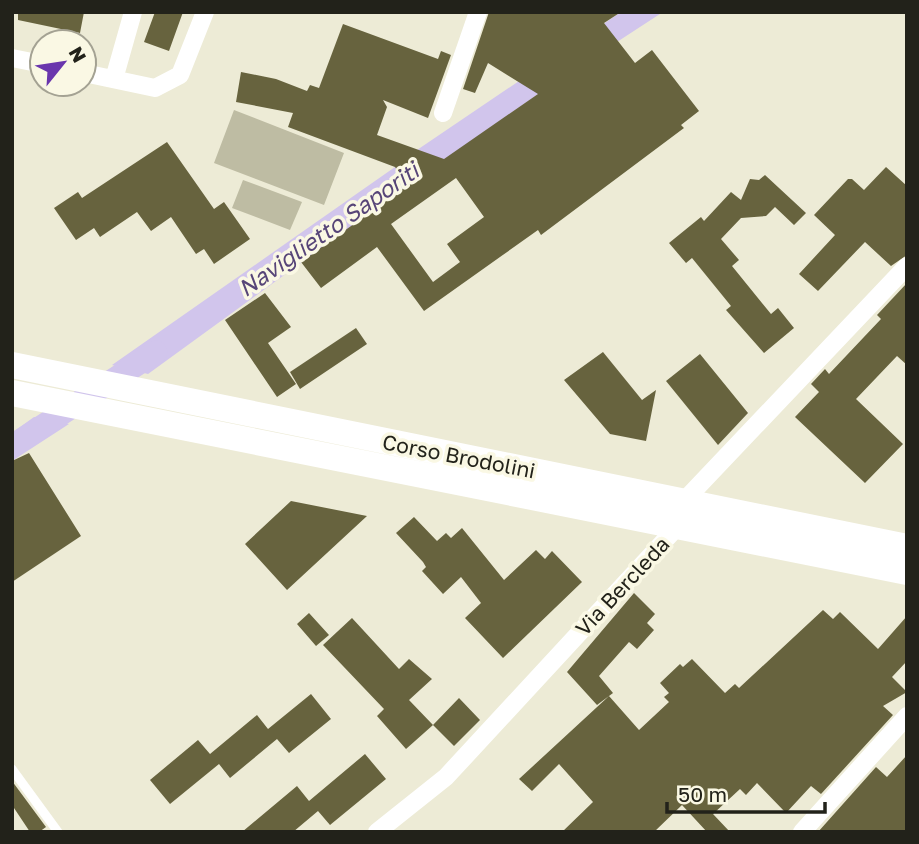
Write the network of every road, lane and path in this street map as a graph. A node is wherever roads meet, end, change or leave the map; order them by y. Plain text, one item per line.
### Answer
1 (133, 12) edge
2 (205, 12) edge
3 (478, 12) edge
4 (98, 76) edge
5 (114, 79) junction
6 (443, 113) dead end
7 (907, 266) edge
8 (12, 365) edge
9 (12, 393) edge
10 (681, 513) junction
11 (907, 547) edge
12 (907, 572) edge
13 (907, 716) edge
14 (12, 769) edge
15 (58, 832) edge
16 (377, 832) edge
17 (802, 832) edge

1 - 5 street
2 - 5 street
3 - 6 street
4 - 5 street
7 - 10 street, Via Bercleda
8 - 10 main road, Corso Brodolini
9 - 10 main road, Corso Brodolini
10 - 11 main road, Corso Brodolini
10 - 12 main road, Corso Brodolini
10 - 16 street, Via Bercleda
13 - 17 street
14 - 15 lane

